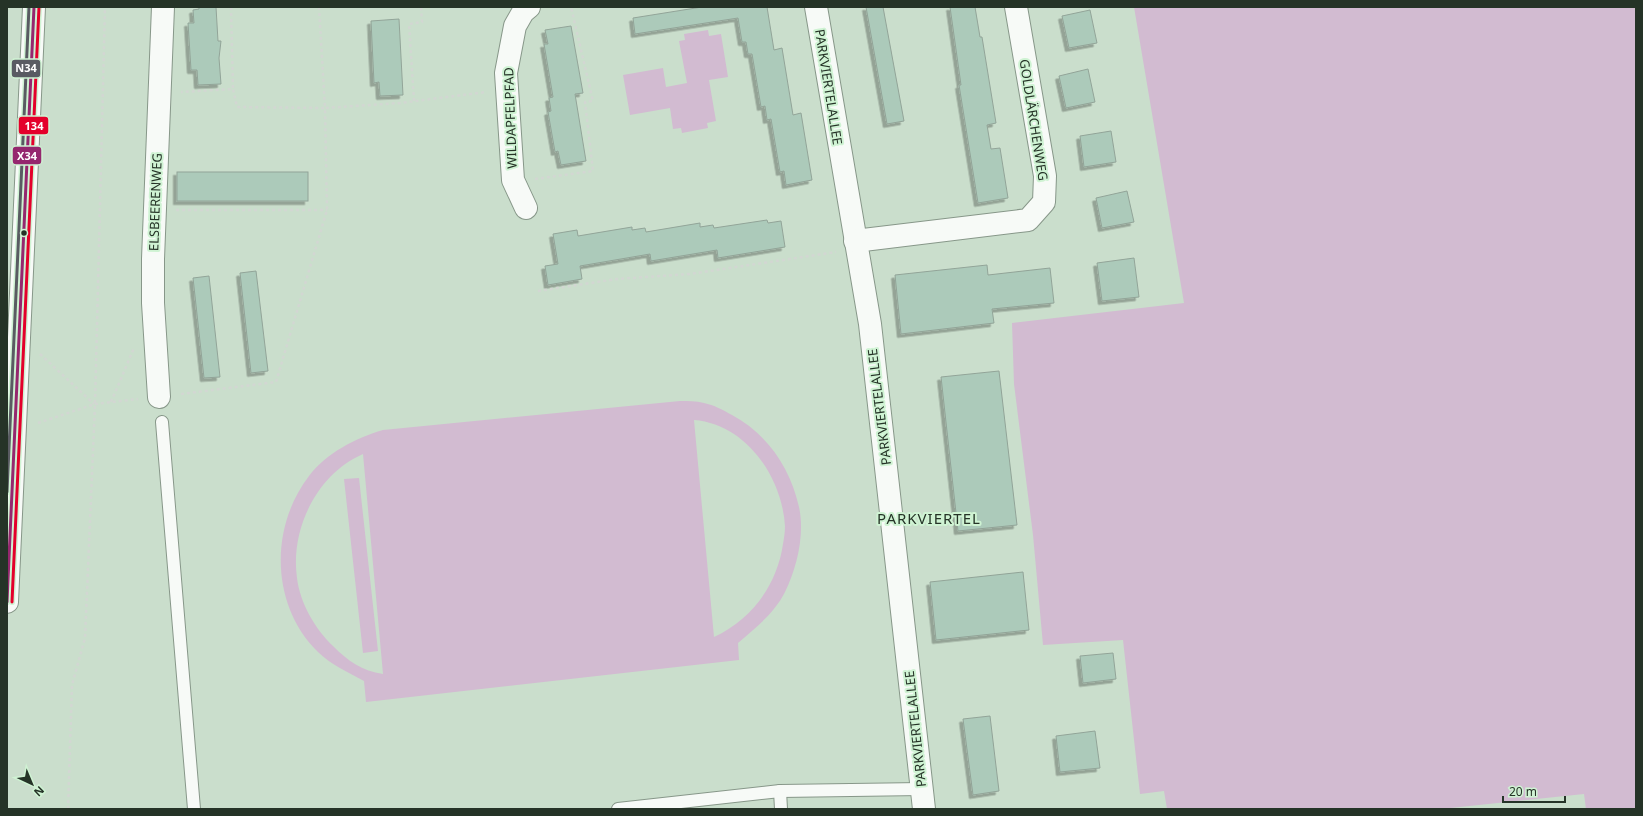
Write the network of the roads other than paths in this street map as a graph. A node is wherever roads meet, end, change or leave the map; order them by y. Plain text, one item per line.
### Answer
1 (34, 7) edge
2 (163, 7) edge
3 (529, 7) edge
4 (816, 7) edge
5 (1016, 7) edge
6 (526, 208) dead end
7 (855, 245) junction
8 (12, 360) edge
9 (159, 396) road end
10 (162, 422) dead end
11 (7, 602) edge
12 (780, 791) junction
13 (923, 799) edge
14 (194, 809) edge
15 (618, 809) edge
16 (782, 809) edge

1 - 8 street
2 - 9 street, ELSBEERENWEG
3 - 6 street, WILDAPFELPFAD
4 - 7 street, PARKVIERTELALLEE
5 - 7 street, GOLDLÄRCHENWEG
7 - 13 street, PARKVIERTELALLEE
8 - 11 street
10 - 14 lane
12 - 13 lane
12 - 15 lane
12 - 16 lane

